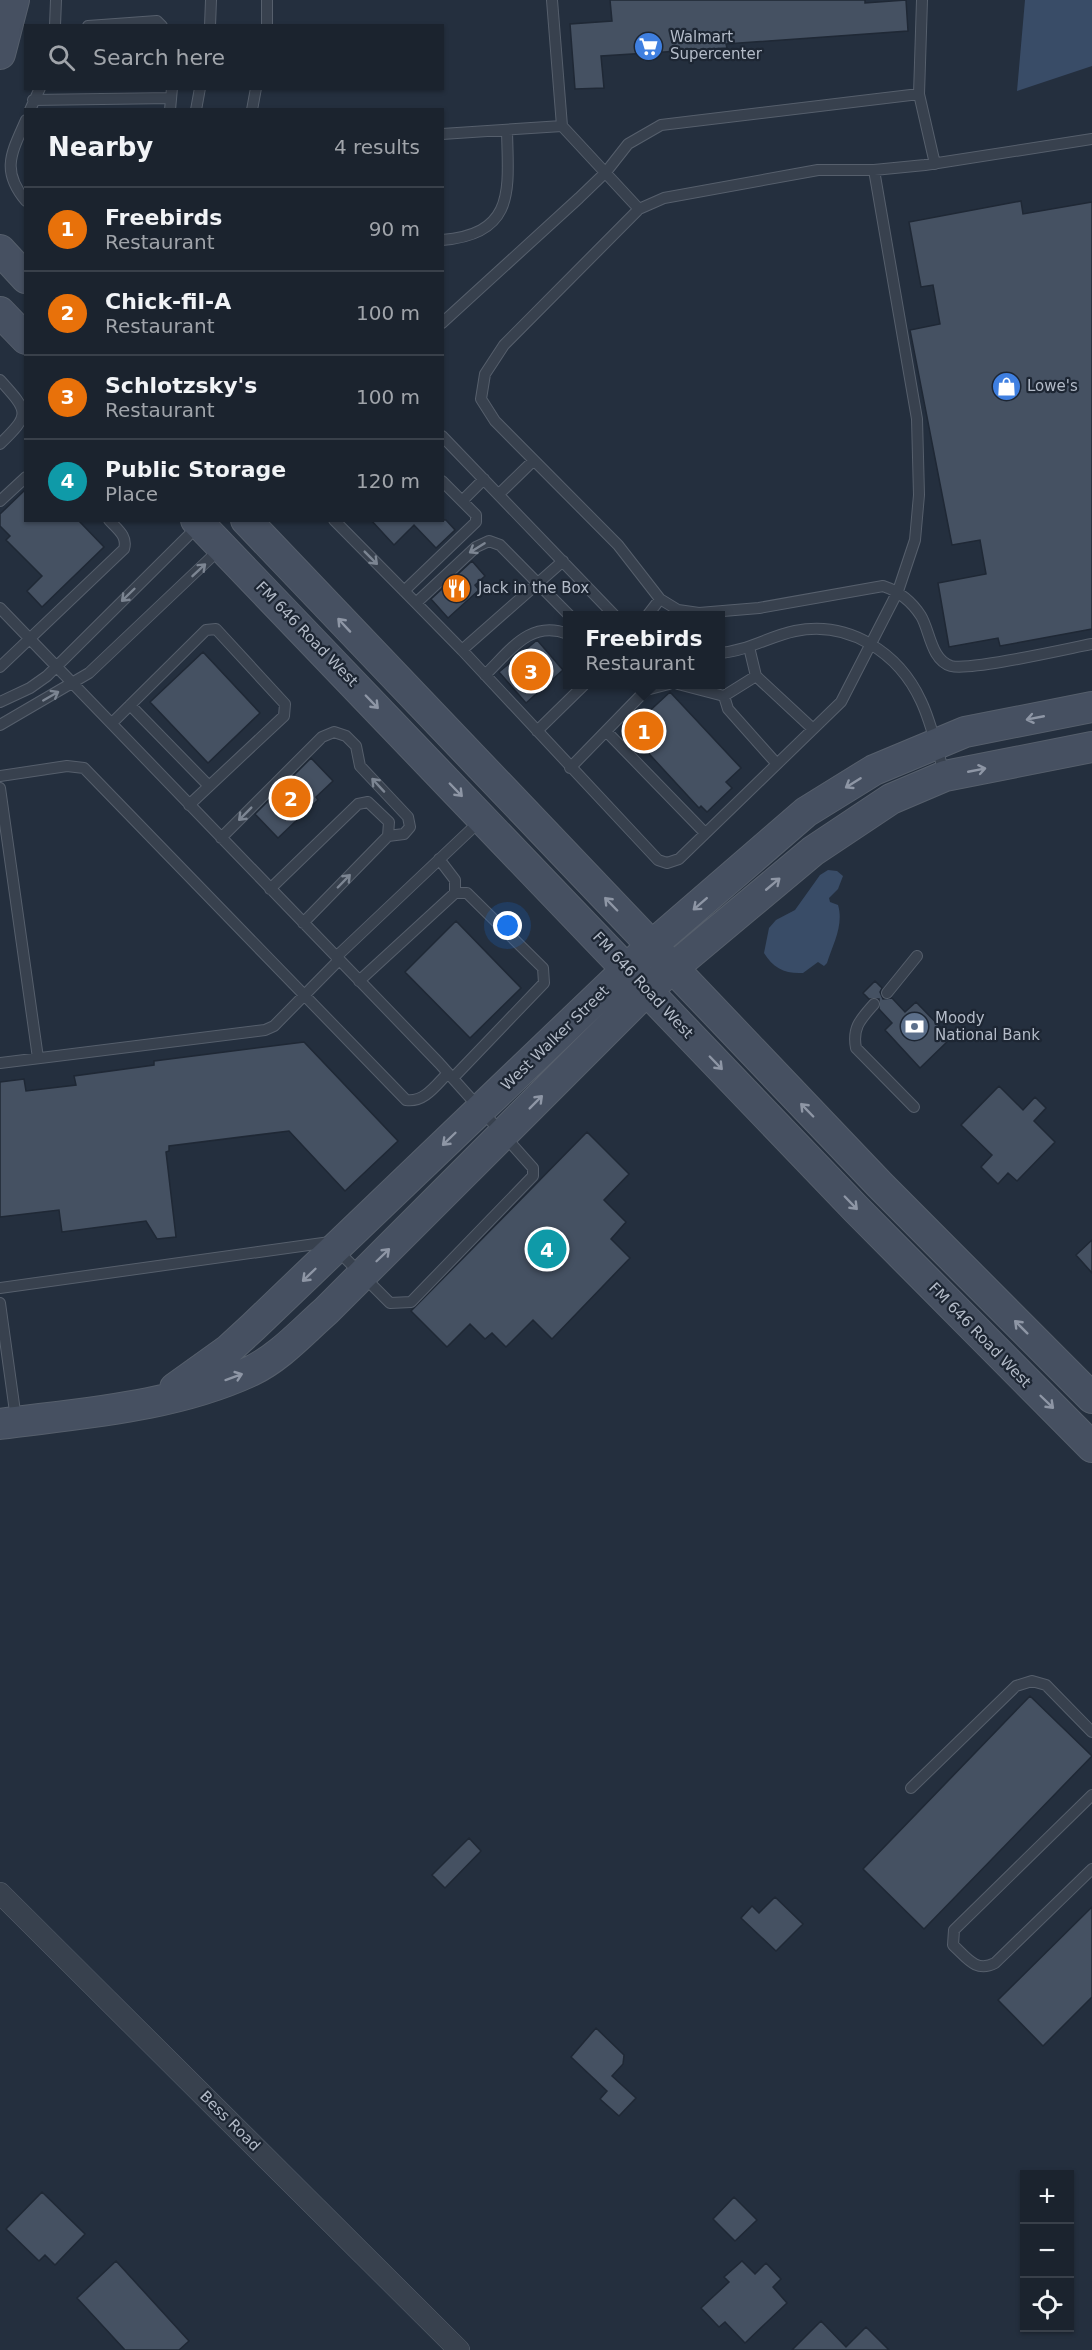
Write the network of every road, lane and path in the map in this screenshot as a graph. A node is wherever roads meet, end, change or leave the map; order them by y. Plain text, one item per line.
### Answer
1 (14, 0) edge
2 (56, 0) edge
3 (211, 0) edge
4 (267, 0) edge
5 (552, 0) edge
6 (922, 0) edge
7 (55, 24) edge
8 (116, 24) edge
9 (160, 24) edge
10 (210, 24) edge
11 (267, 24) edge
12 (0, 54) edge
13 (39, 90) edge
14 (200, 90) edge
15 (256, 90) edge
16 (919, 94) junction
17 (171, 99) edge
18 (32, 105) edge
19 (196, 108) edge
20 (252, 108) edge
21 (562, 126) junction
22 (507, 130) junction
23 (444, 134) edge
24 (1092, 139) edge
25 (20, 140) edge
26 (935, 164) junction
27 (874, 170) junction
28 (606, 172) junction
29 (24, 199) edge
30 (639, 209) junction
31 (444, 240) edge
32 (0, 250) edge
33 (24, 276) edge
34 (0, 312) edge
35 (444, 322) edge
36 (24, 337) edge
37 (0, 380) edge
38 (444, 438) edge
39 (0, 444) edge
40 (533, 461) junction
41 (24, 479) edge
42 (484, 479) junction
43 (444, 483) edge
44 (499, 494) junction
45 (0, 501) edge
46 (462, 501) junction
47 (111, 522) edge
48 (248, 522) edge
49 (198, 523) edge
50 (337, 523) edge
51 (223, 547) junction
52 (563, 561) junction
53 (538, 583) junction
54 (404, 591) junction
55 (898, 591) junction
56 (660, 599) junction
57 (416, 603) junction
58 (0, 608) edge
59 (566, 611) edge
60 (611, 611) edge
61 (650, 611) edge
62 (685, 611) edge
63 (723, 611) edge
64 (563, 633) edge
65 (30, 639) junction
66 (870, 643) junction
67 (1092, 644) edge
68 (749, 647) junction
69 (462, 650) junction
70 (725, 652) edge
71 (56, 666) junction
72 (0, 668) edge
73 (485, 675) junction
74 (756, 676) junction
75 (73, 683) junction
76 (580, 689) edge
77 (640, 689) edge
78 (697, 689) edge
79 (724, 696) junction
80 (0, 702) edge
81 (130, 705) junction
82 (1092, 706) edge
83 (111, 723) junction
84 (0, 724) edge
85 (813, 729) junction
86 (537, 731) junction
87 (606, 731) junction
88 (935, 744) junction
89 (1092, 747) edge
90 (777, 764) junction
91 (570, 768) junction
92 (0, 776) edge
93 (945, 776) junction
94 (209, 786) junction
95 (0, 788) edge
96 (189, 805) junction
97 (483, 818) junction
98 (705, 833) junction
99 (388, 836) junction
100 (220, 838) junction
101 (439, 859) junction
102 (270, 889) junction
103 (455, 893) junction
104 (303, 923) junction
105 (651, 946) junction
106 (917, 956) dead end
107 (337, 958) junction
108 (673, 967) junction
109 (638, 979) junction
110 (359, 981) junction
111 (306, 993) junction
112 (887, 993) dead end
113 (874, 1004) dead end
114 (38, 1058) junction
115 (0, 1063) edge
116 (451, 1076) junction
117 (914, 1107) dead end
118 (481, 1109) junction
119 (504, 1135) junction
120 (341, 1245) junction
121 (362, 1276) junction
122 (0, 1288) edge
123 (0, 1303) edge
124 (1092, 1398) edge
125 (158, 1400) junction
126 (8, 1423) edge
127 (1092, 1447) edge
128 (1092, 1732) edge
129 (911, 1788) dead end
130 (1092, 1795) edge
131 (1092, 1869) edge
132 (0, 1893) edge
133 (459, 2350) edge

1 - 12 main road
2 - 7 lane
3 - 10 lane
4 - 11 lane
5 - 21 lane
6 - 16 lane
8 - 9 lane
13 - 18 lane
14 - 19 lane
15 - 20 lane
16 - 26 lane
16 - 28 lane
17 - 18 lane
21 - 22 lane
21 - 28 lane
22 - 23 lane
22 - 31 lane
24 - 26 lane
25 - 29 lane
26 - 27 lane
27 - 30 lane
27 - 55 lane
28 - 30 lane
28 - 35 lane
30 - 40 lane
32 - 33 main road
34 - 36 main road
37 - 39 lane
38 - 42 lane
40 - 44 lane
40 - 56 lane
41 - 45 lane
42 - 44 lane
42 - 46 lane
43 - 46 lane
44 - 52 lane
46 - 54 lane
47 - 65 lane
105 -> 48 main road
49 - 51 main road, FM 646 Road West
49 -> 71 lane
50 -> 54 lane
75 -> 51 lane
51 -> 97 main road, FM 646 Road West
52 - 53 lane
52 - 60 lane
53 -> 57 lane
53 - 59 lane
53 - 69 lane
54 - 57 lane
55 - 63 lane
55 - 66 lane
55 - 67 lane
56 - 61 lane
56 - 62 lane
57 - 69 lane
58 - 65 lane
64 - 73 lane
65 - 71 lane
65 - 72 lane
66 - 68 lane
66 - 85 lane
66 - 88 lane
68 - 70 lane
68 - 74 lane
69 - 73 lane
71 - 75 lane
71 - 80 lane
73 - 86 lane
74 - 79 lane
74 - 85 lane
75 - 83 lane
84 -> 75 lane
76 - 86 lane
77 - 87 lane
78 - 79 lane
79 - 90 lane
81 - 83 lane
81 - 94 lane
81 - 94 lane
82 -> 88 main road, West Walker Street
83 - 96 lane
85 - 90 lane
86 - 91 lane
87 - 91 lane
87 - 98 lane
88 - 93 lane
88 -> 105 main road, West Walker Street
93 -> 89 main road, West Walker Street
90 - 98 lane
91 - 98 lane
92 - 111 lane
108 -> 93 main road, West Walker Street
94 - 96 lane
95 - 114 lane
96 - 100 lane
97 - 101 lane
97 - 109 main road, FM 646 Road West
99 -> 100 lane
99 - 102 lane
104 -> 99 lane
100 - 102 lane
101 - 103 lane
101 - 107 lane
102 - 104 lane
103 - 110 lane
103 - 116 lane
104 - 107 lane
105 - 108 main road
105 - 109 main road, West Walker Street
106 - 112 lane
107 - 110 lane
107 - 111 lane
108 - 109 main road, West Walker Street
124 -> 108 main road
109 - 118 main road, West Walker Street
119 -> 109 main road, West Walker Street
109 -> 127 main road, FM 646 Road West
110 - 116 lane
111 - 114 lane
111 - 116 lane
113 - 117 lane
114 - 115 lane
116 - 118 lane
118 - 119 lane
118 -> 120 main road, West Walker Street
121 -> 119 main road, West Walker Street
119 - 121 lane
120 - 121 lane
120 - 122 lane
120 -> 125 main road, West Walker Street
125 -> 121 main road, West Walker Street
123 - 126 lane
125 - 126 main road, West Walker Street
128 - 129 lane
130 - 131 lane
132 - 133 street, Bess Road

